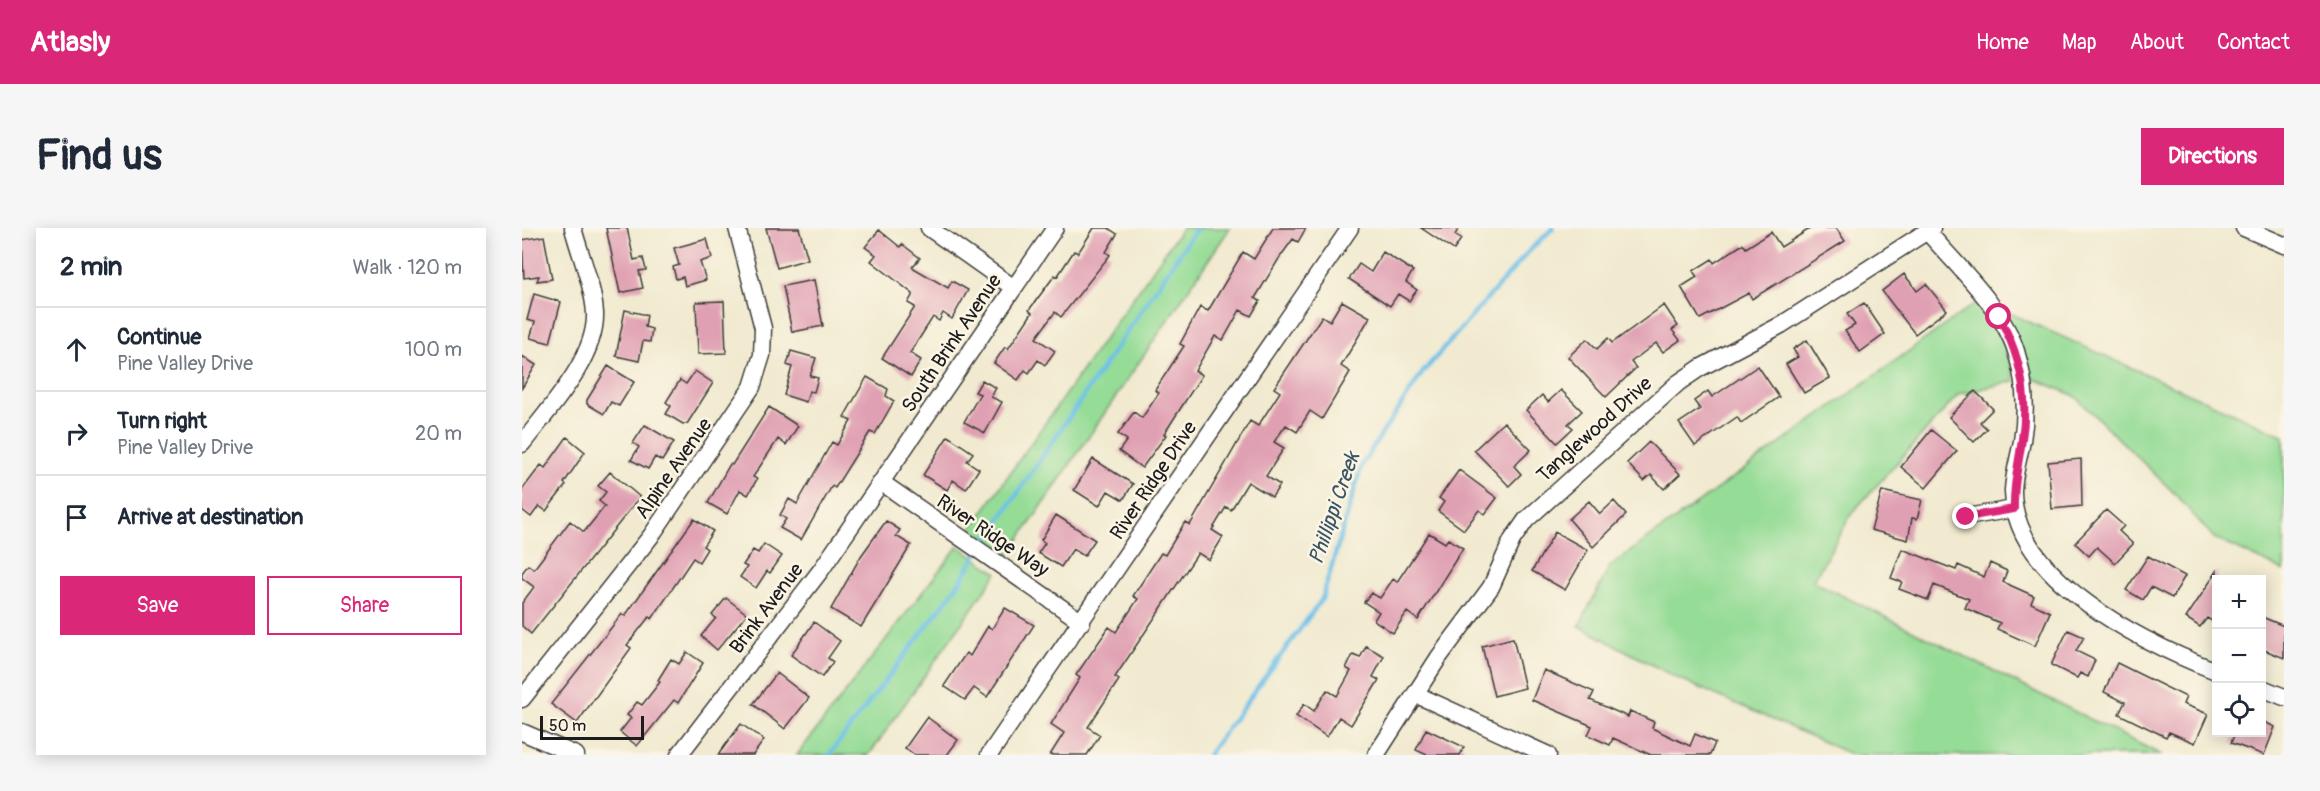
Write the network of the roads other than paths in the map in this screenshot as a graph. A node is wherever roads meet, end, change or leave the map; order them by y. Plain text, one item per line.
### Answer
1 (573, 228) edge
2 (737, 228) edge
3 (929, 228) edge
4 (1055, 228) edge
5 (1350, 228) edge
6 (2244, 228) edge
7 (1930, 230) edge
8 (2284, 245) edge
9 (1014, 288) junction
10 (522, 444) edge
11 (881, 482) junction
12 (2014, 509) junction
13 (1966, 517) dead end
14 (1082, 622) junction
15 (2212, 669) edge
16 (2266, 690) edge
17 (1415, 694) junction
18 (2284, 697) edge
19 (522, 699) edge
20 (522, 732) edge
21 (576, 755) edge
22 (679, 755) edge
23 (989, 755) edge
24 (1376, 755) edge
25 (1548, 755) edge

1 - 10 street
2 - 19 street, Alpine Avenue
3 - 9 street
4 - 9 street, South Brink Avenue
5 - 14 street, River Ridge Drive
6 - 8 street
7 - 12 street
7 - 17 street, Tanglewood Drive
9 - 11 street, South Brink Avenue
11 - 14 street, River Ridge Way
11 - 22 street, Brink Avenue
12 - 13 street
12 - 15 street
14 - 23 street, River Ridge Drive
16 - 18 street
17 - 24 street, Tanglewood Drive
17 - 25 street
20 - 21 street

